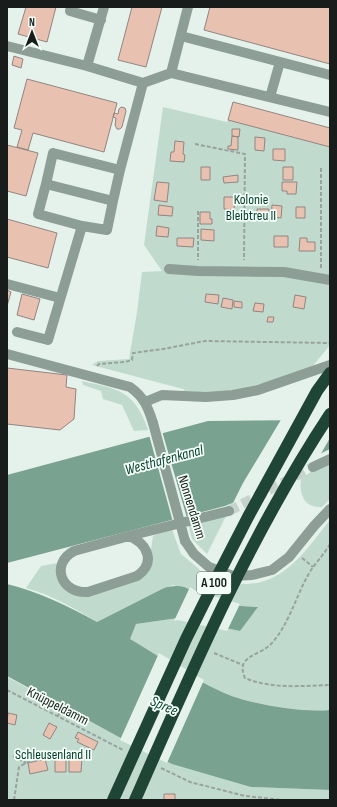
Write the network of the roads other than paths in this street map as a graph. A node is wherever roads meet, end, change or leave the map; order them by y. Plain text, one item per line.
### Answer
1 (71, 7) edge
2 (104, 7) edge
3 (188, 7) edge
4 (101, 20) junction
5 (181, 36) junction
6 (7, 46) edge
7 (280, 62) junction
8 (88, 66) junction
9 (171, 73) junction
10 (330, 75) edge
11 (143, 83) junction
12 (270, 97) junction
13 (330, 112) edge
14 (120, 170) junction
15 (46, 184) junction
16 (113, 201) junction
17 (82, 226) junction
18 (169, 269) dead end
19 (325, 280) edge
20 (7, 284) edge
21 (60, 298) junction
22 (18, 332) dead end
23 (7, 354) edge
24 (330, 356) edge
25 (330, 365) edge
26 (318, 369) junction
27 (330, 373) edge
28 (145, 402) junction
29 (330, 414) edge
30 (330, 459) edge
31 (313, 467) tunnel mouth
32 (330, 509) edge
33 (229, 511) tunnel mouth
34 (129, 536) junction
35 (113, 800) edge
36 (136, 800) edge

1 - 4 street
2 - 4 street
3 - 5 street
4 - 8 street
5 - 7 street
5 - 9 street
6 - 8 street
7 - 10 street
7 - 12 street
8 - 11 street
9 - 11 street
9 - 12 street
11 - 14 street
12 - 13 street
14 - 15 street
14 - 16 street
15 - 16 street
15 - 17 street
16 - 17 street
17 - 21 street
18 - 19 street
20 - 21 street
21 - 22 street
23 - 28 street, Nonnendamm
24 - 26 street
25 - 26 street
26 - 28 street
27 - 35 highway, A 100, bridge
28 - 32 street, Nonnendamm, bridge
29 - 36 highway, A 100, bridge
30 - 31 street
33 - 34 street
34 - 34 street

